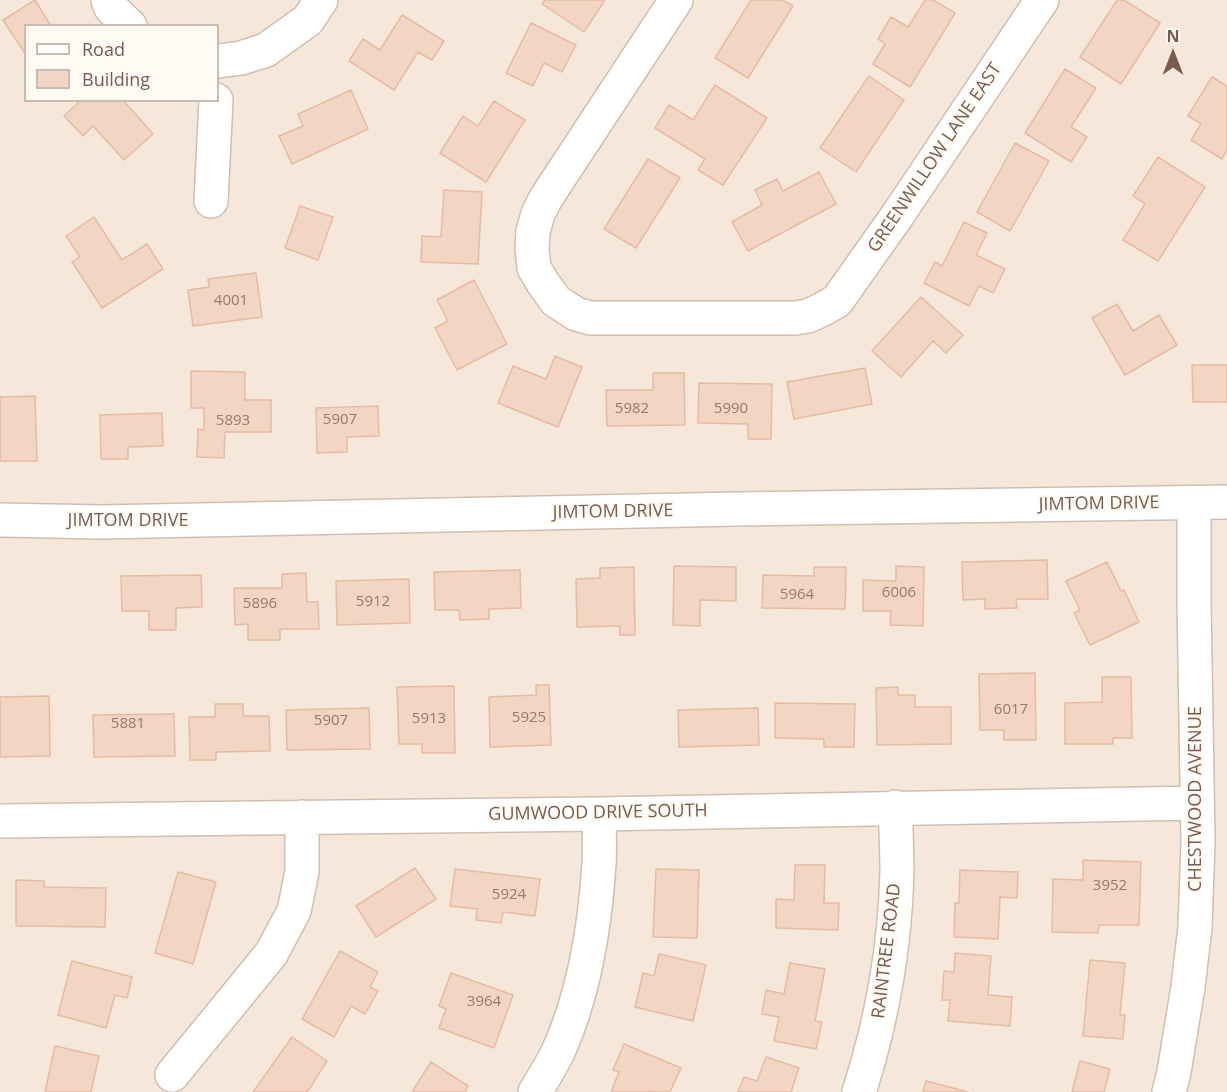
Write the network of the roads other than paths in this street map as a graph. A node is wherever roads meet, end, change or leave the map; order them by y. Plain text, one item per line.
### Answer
1 (108, 0) edge
2 (321, 0) edge
3 (676, 0) edge
4 (1042, 0) edge
5 (128, 24) edge
6 (219, 61) edge
7 (216, 102) edge
8 (211, 201) dead end
9 (1227, 502) edge
10 (1194, 503) junction
11 (0, 520) edge
12 (1196, 803) junction
13 (895, 807) junction
14 (598, 814) junction
15 (302, 817) junction
16 (0, 821) edge
17 (172, 1075) dead end
18 (535, 1092) edge
19 (859, 1092) edge
20 (1168, 1092) edge

1 - 5 street
2 - 6 street
3 - 4 street, GREENWILLOW LANE EAST
7 - 8 street
9 - 10 street, JIMTOM DRIVE
10 - 11 street, JIMTOM DRIVE
10 - 12 street, CHESTWOOD AVENUE
12 - 13 street, GUMWOOD DRIVE SOUTH
12 - 20 street, CHESTWOOD AVENUE
13 - 14 street, GUMWOOD DRIVE SOUTH
13 - 19 street, RAINTREE ROAD
14 - 15 street, GUMWOOD DRIVE SOUTH
14 - 18 street
15 - 16 street, GUMWOOD DRIVE SOUTH
15 - 17 street

